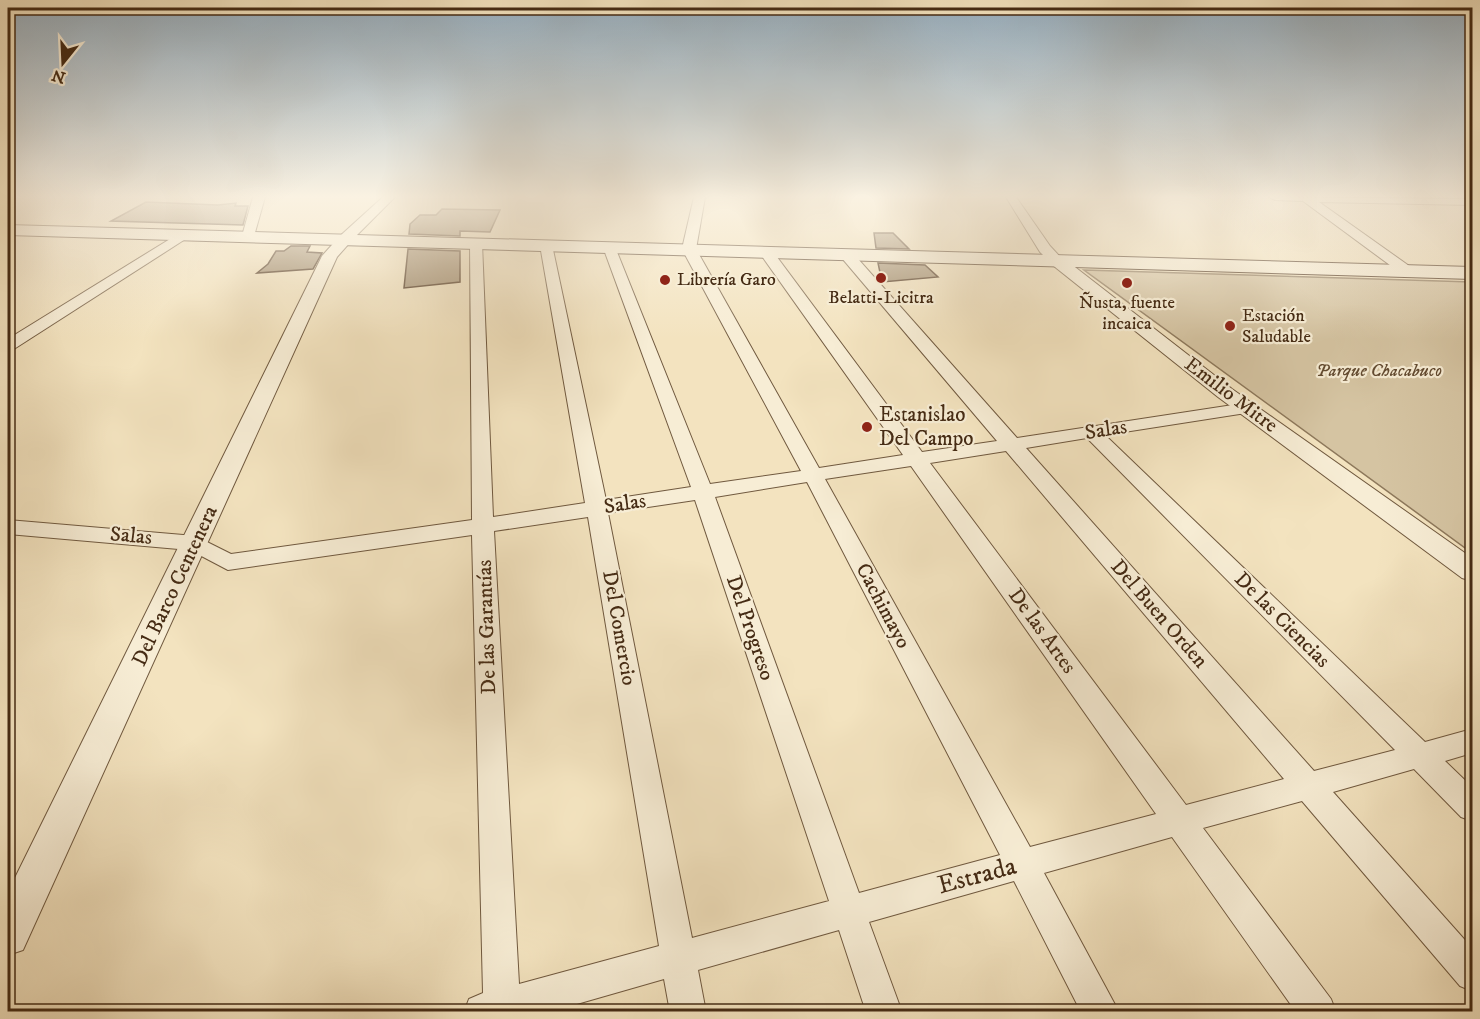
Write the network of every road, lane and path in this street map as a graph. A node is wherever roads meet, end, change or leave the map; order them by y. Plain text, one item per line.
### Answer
1 (167, 245) edge
2 (340, 245) edge
3 (476, 245) edge
4 (530, 245) edge
5 (546, 245) junction
6 (690, 245) edge
7 (1043, 245) edge
8 (1371, 245) edge
9 (609, 247) junction
10 (689, 249) junction
11 (766, 252) junction
12 (846, 254) junction
13 (1056, 260) junction
14 (1407, 271) junction
15 (1473, 273) edge
16 (8, 346) edge
17 (1246, 408) junction
18 (1092, 432) junction
19 (1012, 444) junction
20 (918, 459) junction
21 (813, 475) junction
22 (703, 492) junction
23 (597, 508) junction
24 (483, 526) junction
25 (8, 527) edge
26 (195, 543) junction
27 (1473, 571) edge
28 (1473, 741) edge
29 (1419, 755) junction
30 (1308, 785) junction
31 (1473, 807) edge
32 (1179, 821) junction
33 (1021, 864) junction
34 (848, 911) junction
35 (8, 935) edge
36 (677, 958) junction
37 (1473, 974) edge
38 (495, 1010) edge
39 (688, 1011) edge
40 (884, 1011) edge
41 (1101, 1011) edge
42 (1318, 1011) edge

1 - 16 street
2 - 26 street, Del Barco Centenera
3 - 24 street, De las Garantías
4 - 5 main road
5 - 9 main road
5 - 23 street, Del Comercio
6 - 10 street
7 - 13 street, Emilio Mitre
8 - 14 street
9 - 10 main road
9 - 22 street, Del Progreso
10 - 11 main road
10 - 21 street, Cachimayo
11 - 12 main road
11 - 20 street, De las Artes
12 - 13 main road
12 - 19 street, Del Buen Orden
13 - 14 main road
13 - 17 street, Emilio Mitre
14 - 15 main road
17 - 18 street, Salas
17 - 27 street, Emilio Mitre
18 - 19 street, Salas
18 - 29 street, De las Ciencias
19 - 20 street, Salas
19 - 30 street, Del Buen Orden
20 - 21 street, Salas
20 - 32 street, De las Artes
21 - 22 street, Salas
21 - 33 street, Cachimayo
22 - 23 street, Salas
22 - 34 street, Del Progreso
23 - 24 street, Salas
23 - 36 street, Del Comercio
24 - 26 street, Salas
24 - 38 street, De las Garantías
25 - 26 street, Salas
26 - 35 street, Del Barco Centenera
28 - 29 street, Estrada
29 - 30 street, Estrada
29 - 31 street, De las Ciencias
30 - 32 street, Estrada
30 - 37 street, Del Buen Orden
32 - 33 street, Estrada
32 - 42 street, De las Artes
33 - 34 street, Estrada
33 - 41 street, Cachimayo
34 - 36 street, Estrada
34 - 40 street, Del Progreso
36 - 38 street, Estrada
36 - 39 street, Del Comercio

